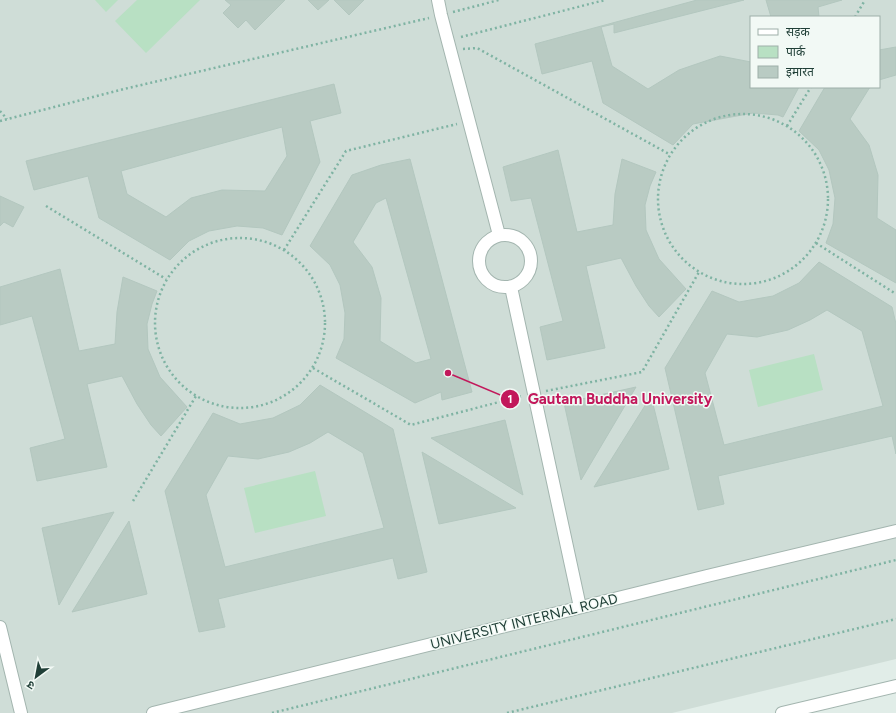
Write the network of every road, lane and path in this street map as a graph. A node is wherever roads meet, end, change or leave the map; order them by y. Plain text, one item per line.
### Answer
1 (440, 0) edge
2 (499, 0) edge
3 (605, 0) edge
4 (865, 0) edge
5 (441, 15) junction
6 (856, 16) edge
7 (449, 45) junction
8 (810, 88) edge
9 (0, 111) edge
10 (8, 119) junction
11 (0, 121) edge
12 (469, 121) junction
13 (787, 126) junction
14 (669, 154) junction
15 (46, 206) dead end
16 (499, 235) junction
17 (816, 243) junction
18 (284, 250) junction
19 (699, 272) junction
20 (166, 279) junction
21 (511, 287) junction
22 (896, 294) edge
23 (313, 368) junction
24 (534, 393) junction
25 (196, 396) junction
26 (133, 501) dead end
27 (896, 531) edge
28 (896, 560) edge
29 (580, 607) junction
30 (896, 619) edge
31 (0, 627) edge
32 (896, 686) edge
33 (20, 713) edge
34 (153, 713) edge
35 (272, 713) edge
36 (507, 713) edge
37 (782, 713) edge

1 - 5 street
2 - 5 path
3 - 7 path
4 - 6 path
5 - 7 street
5 - 10 path
7 - 12 street
7 - 14 path
8 - 13 path
9 - 10 path
10 - 11 path
12 - 16 street
12 - 18 path
13 - 14 path
13 - 17 path
14 - 19 path
15 - 20 path
16 - 21 street
16 - 21 street
17 - 19 path
17 - 22 path
18 - 20 path
18 - 23 path
19 - 24 path
20 - 25 path
21 - 24 street
23 - 24 path
23 - 25 path
24 - 29 street
25 - 26 path
27 - 29 street, UNIVERSITY INTERNAL ROAD
28 - 35 path
29 - 34 street, UNIVERSITY INTERNAL ROAD
30 - 36 path
31 - 33 street
32 - 37 street

